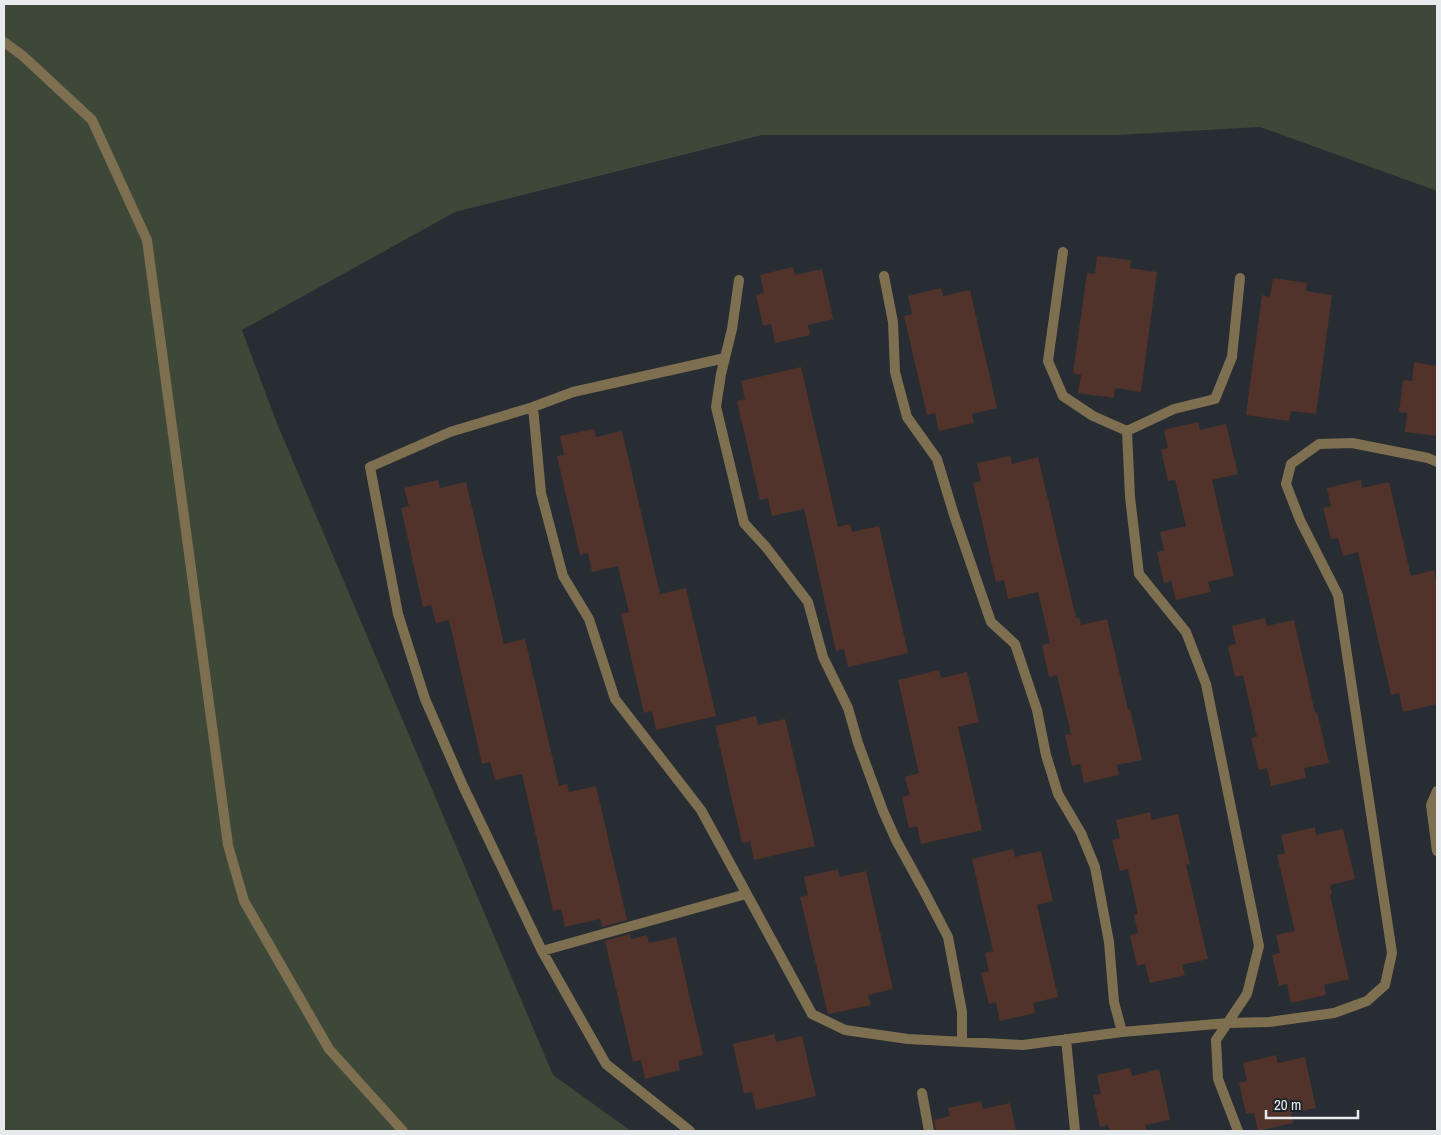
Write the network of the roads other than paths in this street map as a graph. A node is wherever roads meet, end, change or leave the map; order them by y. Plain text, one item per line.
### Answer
1 (4, 42) edge
2 (1063, 252) dead end
3 (884, 276) dead end
4 (1240, 278) dead end
5 (739, 280) dead end
6 (725, 358) junction
7 (533, 407) junction
8 (1127, 431) junction
9 (1437, 462) edge
10 (1437, 791) edge
11 (1437, 850) edge
12 (746, 894) junction
13 (542, 951) junction
14 (1228, 1022) junction
15 (1122, 1032) junction
16 (1066, 1039) junction
17 (962, 1041) junction
18 (922, 1093) dead end
19 (403, 1131) edge
20 (690, 1131) edge
21 (929, 1131) edge
22 (1075, 1131) edge
23 (1238, 1131) edge

1 - 19 lane
2 - 8 lane
3 - 15 lane
4 - 8 lane
5 - 6 lane
6 - 7 lane
6 - 17 lane
7 - 12 lane
7 - 13 lane
8 - 14 lane
9 - 14 lane
10 - 11 lane
12 - 13 lane
12 - 17 lane
13 - 20 lane
14 - 15 lane
14 - 23 lane
15 - 16 lane
16 - 17 lane
16 - 22 lane
18 - 21 lane

